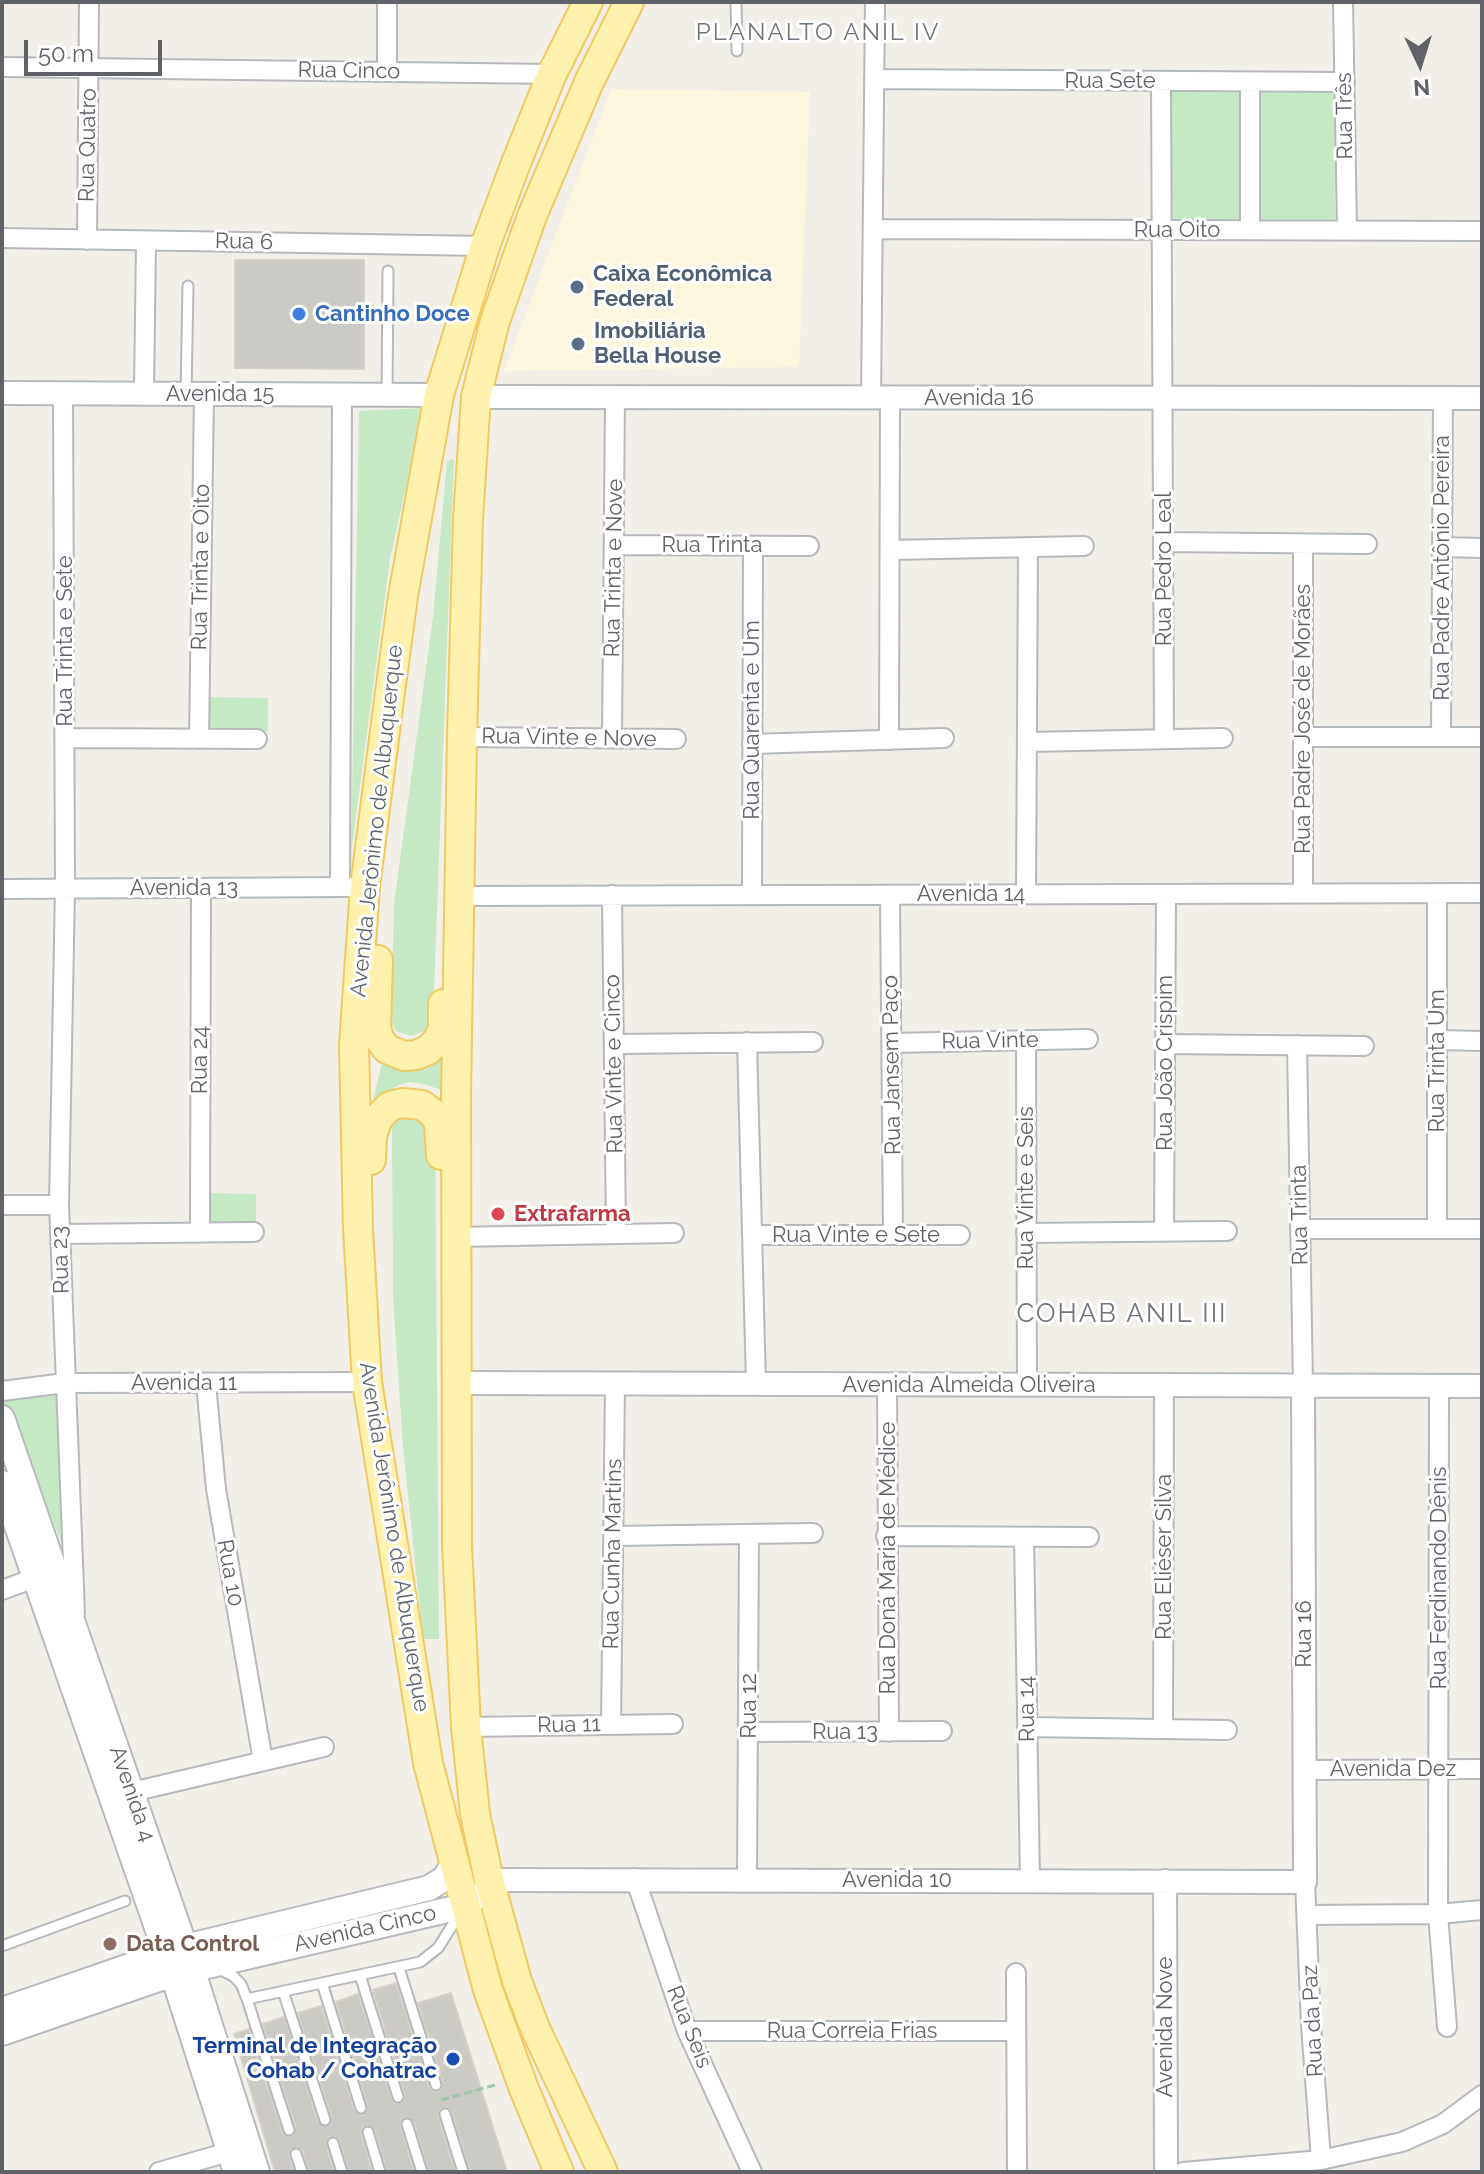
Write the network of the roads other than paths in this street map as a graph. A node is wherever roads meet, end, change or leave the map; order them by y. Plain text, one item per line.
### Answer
1 (89, 2) edge
2 (387, 2) edge
3 (588, 2) edge
4 (629, 2) edge
5 (736, 2) edge
6 (875, 2) edge
7 (1343, 2) edge
8 (737, 51) dead end
9 (2, 67) edge
10 (90, 68) junction
11 (387, 72) junction
12 (552, 74) junction
13 (874, 79) junction
14 (1161, 81) junction
15 (1250, 82) junction
16 (1345, 82) junction
17 (873, 229) junction
18 (1163, 230) junction
19 (1250, 230) junction
20 (1347, 230) junction
21 (1482, 231) edge
22 (2, 238) edge
23 (87, 240) junction
24 (146, 241) junction
25 (485, 246) junction
26 (388, 271) dead end
27 (188, 286) dead end
28 (2, 393) edge
29 (63, 393) junction
30 (144, 393) junction
31 (195, 394) junction
32 (342, 394) junction
33 (387, 395) junction
34 (439, 395) junction
35 (476, 397) junction
36 (615, 398) junction
37 (880, 398) junction
38 (1164, 398) junction
39 (1443, 398) junction
40 (1482, 398) edge
41 (1164, 542) junction
42 (1367, 544) dead end
43 (615, 545) junction
44 (1303, 545) junction
45 (753, 546) junction
46 (809, 546) dead end
47 (1084, 546) dead end
48 (1028, 547) junction
49 (1443, 547) junction
50 (1482, 548) edge
51 (890, 550) junction
52 (390, 692) junction
53 (462, 737) junction
54 (1303, 737) junction
55 (1441, 737) junction
56 (1482, 737) edge
57 (66, 738) junction
58 (612, 738) junction
59 (944, 738) dead end
60 (1223, 738) dead end
61 (199, 739) junction
62 (257, 739) dead end
63 (676, 739) dead end
64 (1164, 739) junction
65 (889, 740) junction
66 (1027, 742) junction
67 (752, 744) junction
68 (352, 887) junction
69 (65, 888) junction
70 (201, 888) junction
71 (2, 889) edge
72 (1303, 893) junction
73 (1437, 893) junction
74 (1482, 893) edge
75 (1026, 894) junction
76 (1166, 894) junction
77 (612, 895) junction
78 (752, 895) junction
79 (890, 895) junction
80 (460, 896) junction
81 (1088, 1039) dead end
82 (1026, 1040) junction
83 (1437, 1040) junction
84 (1482, 1041) edge
85 (747, 1042) junction
86 (813, 1042) dead end
87 (892, 1043) junction
88 (615, 1044) junction
89 (1165, 1044) junction
90 (1297, 1045) junction
91 (1364, 1046) dead end
92 (2, 1205) edge
93 (59, 1205) junction
94 (1300, 1229) junction
95 (1437, 1229) junction
96 (1482, 1229) edge
97 (1227, 1231) dead end
98 (254, 1232) dead end
99 (1164, 1232) junction
100 (200, 1233) junction
101 (674, 1233) dead end
102 (1026, 1233) junction
103 (60, 1234) junction
104 (616, 1234) junction
105 (752, 1235) junction
106 (893, 1235) junction
107 (960, 1235) dead end
108 (456, 1237) junction
109 (367, 1382) junction
110 (65, 1383) junction
111 (455, 1383) junction
112 (206, 1384) junction
113 (615, 1384) junction
114 (756, 1384) junction
115 (887, 1384) junction
116 (1027, 1385) junction
117 (1164, 1385) junction
118 (1303, 1385) junction
119 (1439, 1386) junction
120 (1482, 1386) edge
121 (2, 1391) edge
122 (2, 1418) edge
123 (2, 1483) edge
124 (813, 1533) dead end
125 (749, 1534) junction
126 (613, 1536) junction
127 (886, 1536) junction
128 (1024, 1537) junction
129 (1089, 1537) dead end
130 (45, 1574) junction
131 (2, 1590) edge
132 (76, 1632) junction
133 (673, 1724) dead end
134 (611, 1725) junction
135 (466, 1727) junction
136 (1027, 1727) junction
137 (1163, 1729) junction
138 (1227, 1730) dead end
139 (942, 1731) dead end
140 (749, 1732) junction
141 (889, 1732) junction
142 (324, 1747) dead end
143 (263, 1761) junction
144 (1438, 1769) junction
145 (1482, 1769) edge
146 (1305, 1770) junction
147 (132, 1792) junction
148 (453, 1864) junction
149 (635, 1878) junction
150 (747, 1879) junction
151 (489, 1880) junction
152 (1030, 1880) junction
153 (1165, 1881) junction
154 (1305, 1882) junction
155 (125, 1901) dead end
156 (464, 1906) junction
157 (1482, 1910) edge
158 (1438, 1914) junction
159 (1308, 1915) junction
160 (2, 1946) edge
161 (185, 1961) junction
162 (399, 1968) junction
163 (1016, 1973) dead end
164 (360, 1975) junction
165 (322, 1983) junction
166 (283, 1991) junction
167 (247, 1999) junction
168 (3, 2006) edge
169 (1447, 2027) dead end
170 (687, 2031) junction
171 (1016, 2031) junction
172 (2, 2033) edge
173 (436, 2085) dead end
174 (1482, 2095) edge
175 (398, 2097) dead end
176 (361, 2108) dead end
177 (445, 2114) dead end
178 (325, 2120) dead end
179 (407, 2124) dead end
180 (289, 2130) dead end
181 (368, 2132) dead end
182 (333, 2143) dead end
183 (296, 2154) dead end
184 (238, 2156) edge
185 (1321, 2160) junction
186 (1246, 2170) edge
187 (159, 2172) edge
188 (257, 2172) edge
189 (302, 2172) edge
190 (342, 2172) edge
191 (380, 2172) edge
192 (422, 2172) edge
193 (463, 2172) edge
194 (559, 2172) edge
195 (603, 2172) edge
196 (752, 2172) edge
197 (1017, 2172) edge
198 (1166, 2172) edge
199 (1183, 2172) edge

1 - 10 street, Rua Quatro
2 - 11 street
3 - 12 main road, Avenida Jerônimo de Albuquerque
4 - 35 main road, Avenida Jerônimo de Albuquerque
5 - 8 lane
6 - 13 street
7 - 16 street, Rua Três
9 - 10 street, Rua Cinco
10 - 11 street, Rua Cinco
10 - 23 street, Rua Quatro
11 - 12 street, Rua Cinco
12 - 25 main road, Avenida Jerônimo de Albuquerque
13 - 14 street, Rua Sete
13 - 17 street
14 - 15 street, Rua Sete
14 - 18 street
15 - 16 street, Rua Sete
15 - 19 street
16 - 20 street, Rua Três
17 - 18 street, Rua Oito
17 - 37 street
18 - 19 street, Rua Oito
18 - 38 street
19 - 20 street, Rua Oito
20 - 21 street, Rua Oito
22 - 23 street, Rua 6
23 - 24 street, Rua 6
24 - 25 street, Rua 6
24 - 30 street
25 - 34 main road, Avenida Jerônimo de Albuquerque
26 - 33 lane
27 - 31 lane
28 - 29 street, Avenida 15
29 - 30 street, Avenida 15
29 - 57 street, Rua Trinta e Sete
30 - 31 street, Avenida 15
31 - 32 street, Avenida 15
31 - 61 street, Rua Trinta e Oito
32 - 33 street, Avenida 15
32 - 68 street, Avenida Jerônimo de Albuquerque
33 - 34 street, Avenida 15
34 - 52 main road, Avenida Jerônimo de Albuquerque
35 - 36 street, Avenida 16
35 - 53 main road, Avenida Jerônimo de Albuquerque
36 - 37 street, Avenida 16
36 - 43 street, Rua Trinta e Nove
37 - 38 street, Avenida 16
37 - 51 street
38 - 39 street, Avenida 16
38 - 41 street, Rua Pedro Leal
39 - 40 street, Avenida 16
39 - 49 street, Rua Padre Antônio Pereira
41 - 44 street
41 - 64 street, Rua Pedro Leal
42 - 44 street
43 - 45 street, Rua Trinta
43 - 58 street, Rua Trinta e Nove
44 - 54 street, Rua Padre José de Morães
45 - 46 street, Rua Trinta
45 - 67 street, Rua Quarenta e Um
47 - 48 street
48 - 51 street
48 - 66 street
49 - 50 street
49 - 55 street, Rua Padre Antônio Pereira
51 - 65 street
52 - 53 main road
52 - 68 main road, Avenida Jerônimo de Albuquerque
53 - 58 street, Rua Vinte e Nove
53 - 80 main road, Avenida Jerônimo de Albuquerque
54 - 55 street
54 - 72 street, Rua Padre José de Morães
55 - 56 street
57 - 61 street
57 - 69 street, Rua Trinta e Sete
58 - 63 street, Rua Vinte e Nove
59 - 65 street
60 - 64 street
61 - 62 street
64 - 66 street
65 - 67 street
66 - 75 street
67 - 78 street, Rua Quarenta e Um
68 - 70 street, Avenida 13
68 - 109 main road, Avenida Jerônimo de Albuquerque
69 - 70 street, Avenida 13
69 - 71 street, Avenida 13
69 - 93 street, Rua 23
70 - 100 street, Rua 24
72 - 73 street, Avenida 14
72 - 76 street, Avenida 14
73 - 74 street, Avenida 14
73 - 83 street, Rua Trinta Um
75 - 76 street, Avenida 14
75 - 79 street, Avenida 14
76 - 89 street, Rua João Crispim
77 - 78 street, Avenida 14
77 - 80 street, Avenida 14
77 - 88 street, Rua Vinte e Cinco
78 - 79 street, Avenida 14
79 - 87 street, Rua Jansem Paço
80 - 108 main road, Avenida Jerônimo de Albuquerque
81 - 82 street, Rua Vinte
82 - 87 street, Rua Vinte
82 - 102 street, Rua Vinte e Seis
83 - 84 street
83 - 95 street, Rua Trinta Um
85 - 86 street
85 - 88 street
85 - 105 street
87 - 106 street, Rua Jansem Paço
88 - 104 street, Rua Vinte e Cinco
89 - 90 street
89 - 99 street, Rua João Crispim
90 - 91 street
90 - 94 street, Rua Trinta
92 - 93 street
93 - 103 street, Rua 23
94 - 95 street
94 - 118 street, Rua Trinta
95 - 96 street
97 - 99 street
98 - 100 street
99 - 102 street
100 - 103 street
101 - 104 street
102 - 116 street, Rua Vinte e Seis
103 - 110 street, Rua 23
104 - 108 street
105 - 106 street, Rua Vinte e Sete
105 - 114 street
106 - 107 street, Rua Vinte e Sete
108 - 111 main road, Avenida Jerônimo de Albuquerque
109 - 111 main road
109 - 112 street, Avenida 11
109 - 148 main road, Avenida Jerônimo de Albuquerque
110 - 112 street, Avenida 11
110 - 121 street, Avenida 11
110 - 132 street, Rua 23
111 - 113 street, Avenida Almeida Oliveira
111 - 135 main road, Avenida Jerônimo de Albuquerque
112 - 143 street, Rua 10
113 - 114 street, Avenida Almeida Oliveira
113 - 126 street, Rua Cunha Martins
114 - 115 street, Avenida Almeida Oliveira
115 - 116 street, Avenida Almeida Oliveira
115 - 127 street, Rua Doná Maria de Médice
116 - 117 street, Avenida Almeida Oliveira
117 - 118 street, Avenida Almeida Oliveira
117 - 137 street, Rua Eliéser Silva
118 - 119 street, Avenida Almeida Oliveira
118 - 146 street, Rua 16
119 - 120 street, Avenida Almeida Oliveira
119 - 144 street, Rua Ferdinando Dênis
122 - 130 main road, Avenida 4
123 - 130 main road, Avenida 4
124 - 125 street
125 - 126 street
125 - 140 street, Rua 12
126 - 134 street, Rua Cunha Martins
127 - 128 street
127 - 141 street, Rua Doná Maria de Médice
128 - 129 street
128 - 136 street, Rua 14
130 - 131 street
130 - 132 main road, Avenida 4
130 - 161 main road, Avenida 4
132 - 147 main road, Avenida 4
133 - 134 street, Rua 11
134 - 135 street, Rua 11
135 - 151 main road, Avenida Jerônimo de Albuquerque
136 - 137 street
136 - 152 street, Rua 14
137 - 138 street
139 - 141 street, Rua 13
140 - 141 street, Rua 13
140 - 150 street, Rua 12
142 - 143 street
143 - 147 street
144 - 145 street, Avenida Dez
144 - 146 street, Avenida Dez
144 - 158 street, Rua Ferdinando Dênis
146 - 154 street, Rua 16
147 - 161 main road, Avenida 4
148 - 156 main road, Avenida Jerônimo de Albuquerque
148 - 161 main road, Avenida Cinco
149 - 150 street, Avenida 10
149 - 151 street, Avenida 10
149 - 170 street, Rua Seis
150 - 152 street, Avenida 10
151 - 156 main road, Avenida Cinco
151 - 195 main road, Avenida Jerônimo de Albuquerque
152 - 153 street, Avenida 10
153 - 154 street, Avenida 10
153 - 198 street, Avenida Nove
154 - 159 street, Rua da Paz
155 - 160 lane
156 - 161 main road, Avenida Cinco
156 - 162 lane
156 - 194 main road, Avenida Jerônimo de Albuquerque
157 - 158 street
158 - 159 street
158 - 169 street, Rua Ferdinando Dênis
159 - 185 street, Rua da Paz
161 - 167 lane
161 - 168 main road, Avenida Cinco
161 - 172 main road, Avenida Cinco
161 - 184 main road, Avenida 4
162 - 164 lane
162 - 173 lane
163 - 171 street
164 - 165 lane
164 - 175 lane
165 - 166 lane
165 - 176 lane
166 - 167 lane
166 - 178 lane
167 - 180 lane
170 - 171 street, Rua Correia Frias
170 - 196 street, Rua Seis
171 - 197 street
174 - 185 street
177 - 193 lane
179 - 192 lane
181 - 191 lane
182 - 190 lane
183 - 189 lane
184 - 187 street
184 - 188 main road, Avenida 4
185 - 186 street
186 - 199 street

